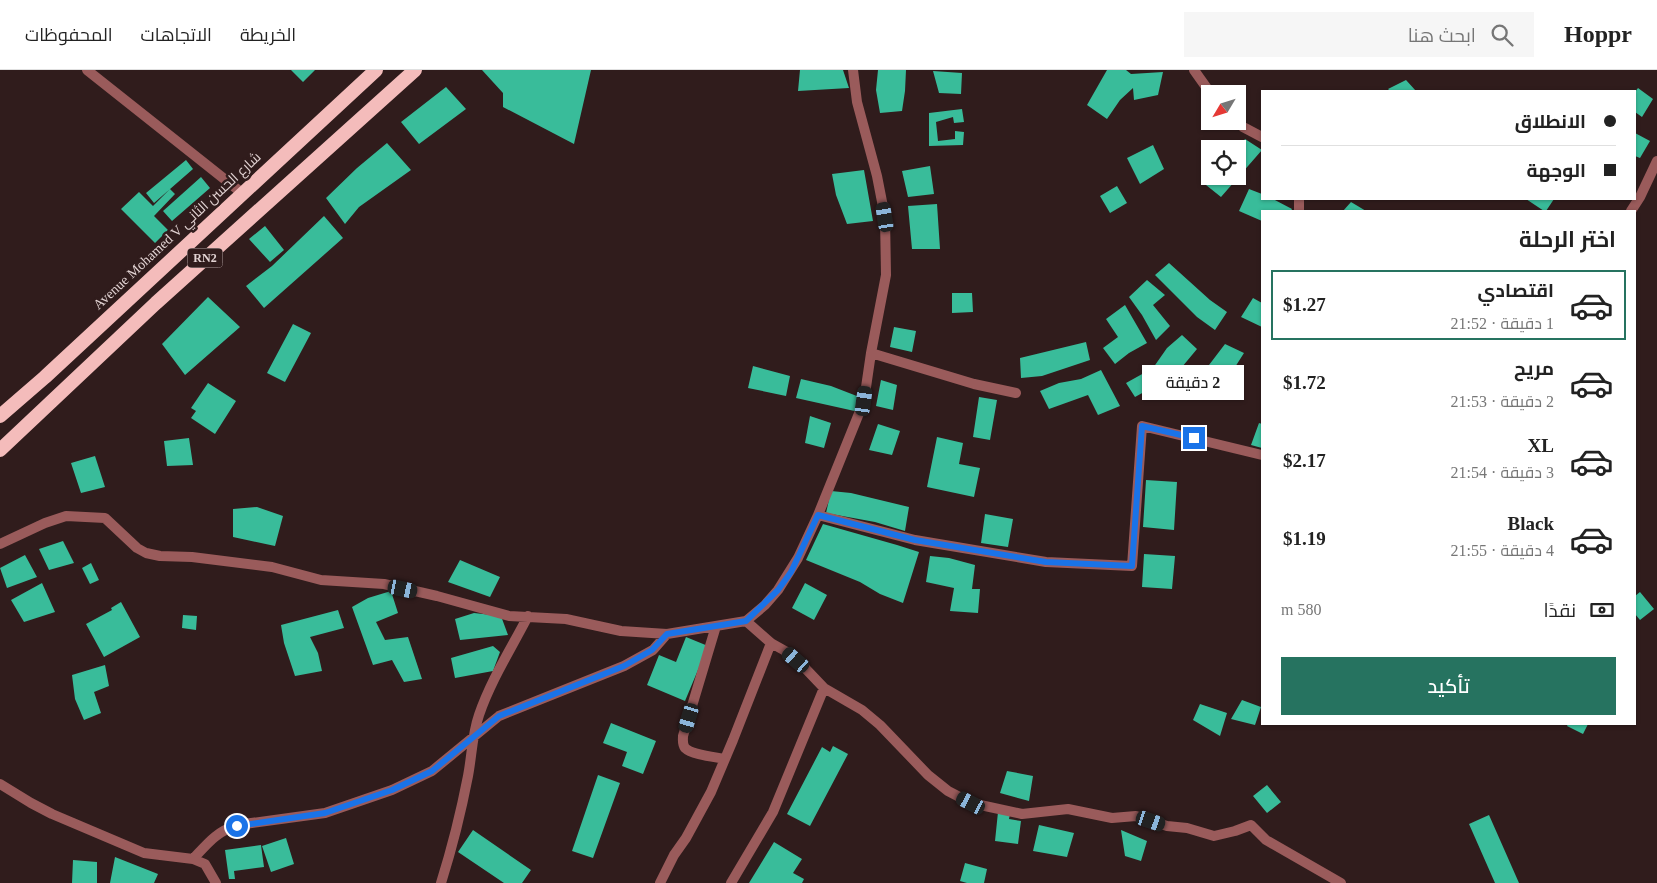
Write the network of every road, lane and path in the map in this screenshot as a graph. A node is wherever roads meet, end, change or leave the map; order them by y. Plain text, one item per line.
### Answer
1 (87, 70) edge
2 (376, 70) edge
3 (415, 70) edge
4 (853, 70) edge
5 (1194, 70) edge
6 (1205, 85) edge
7 (1246, 129) edge
8 (1261, 137) edge
9 (1657, 161) edge
10 (242, 193) junction
11 (1632, 210) edge
12 (870, 353) junction
13 (1016, 393) dead end
14 (0, 416) edge
15 (0, 450) edge
16 (1261, 455) edge
17 (818, 515) junction
18 (0, 544) edge
19 (528, 616) junction
20 (746, 621) junction
21 (716, 626) junction
22 (667, 634) junction
23 (770, 643) junction
24 (824, 688) junction
25 (473, 738) junction
26 (725, 759) junction
27 (0, 784) edge
28 (193, 859) junction
29 (216, 883) edge
30 (440, 883) edge
31 (660, 883) edge
32 (731, 883) edge
33 (1341, 883) edge

1 - 10 street
2 - 10 highway, Avenue Mohamed V شارع الحسن الثاني / RN2
3 - 15 highway, RN2
4 - 12 street
5 - 6 street
7 - 8 street
9 - 11 street
10 - 14 highway, Avenue Mohamed V شارع الحسن الثاني / RN2
12 - 13 street
12 - 17 street
16 - 17 street
17 - 20 street
18 - 19 street
19 - 22 street
19 - 25 street
20 - 21 street
20 - 23 street
21 - 22 street
21 - 26 street
22 - 25 street
23 - 24 street
23 - 26 street
24 - 32 street
24 - 33 street
25 - 28 street
25 - 30 street
26 - 31 street
27 - 28 street
28 - 29 street

